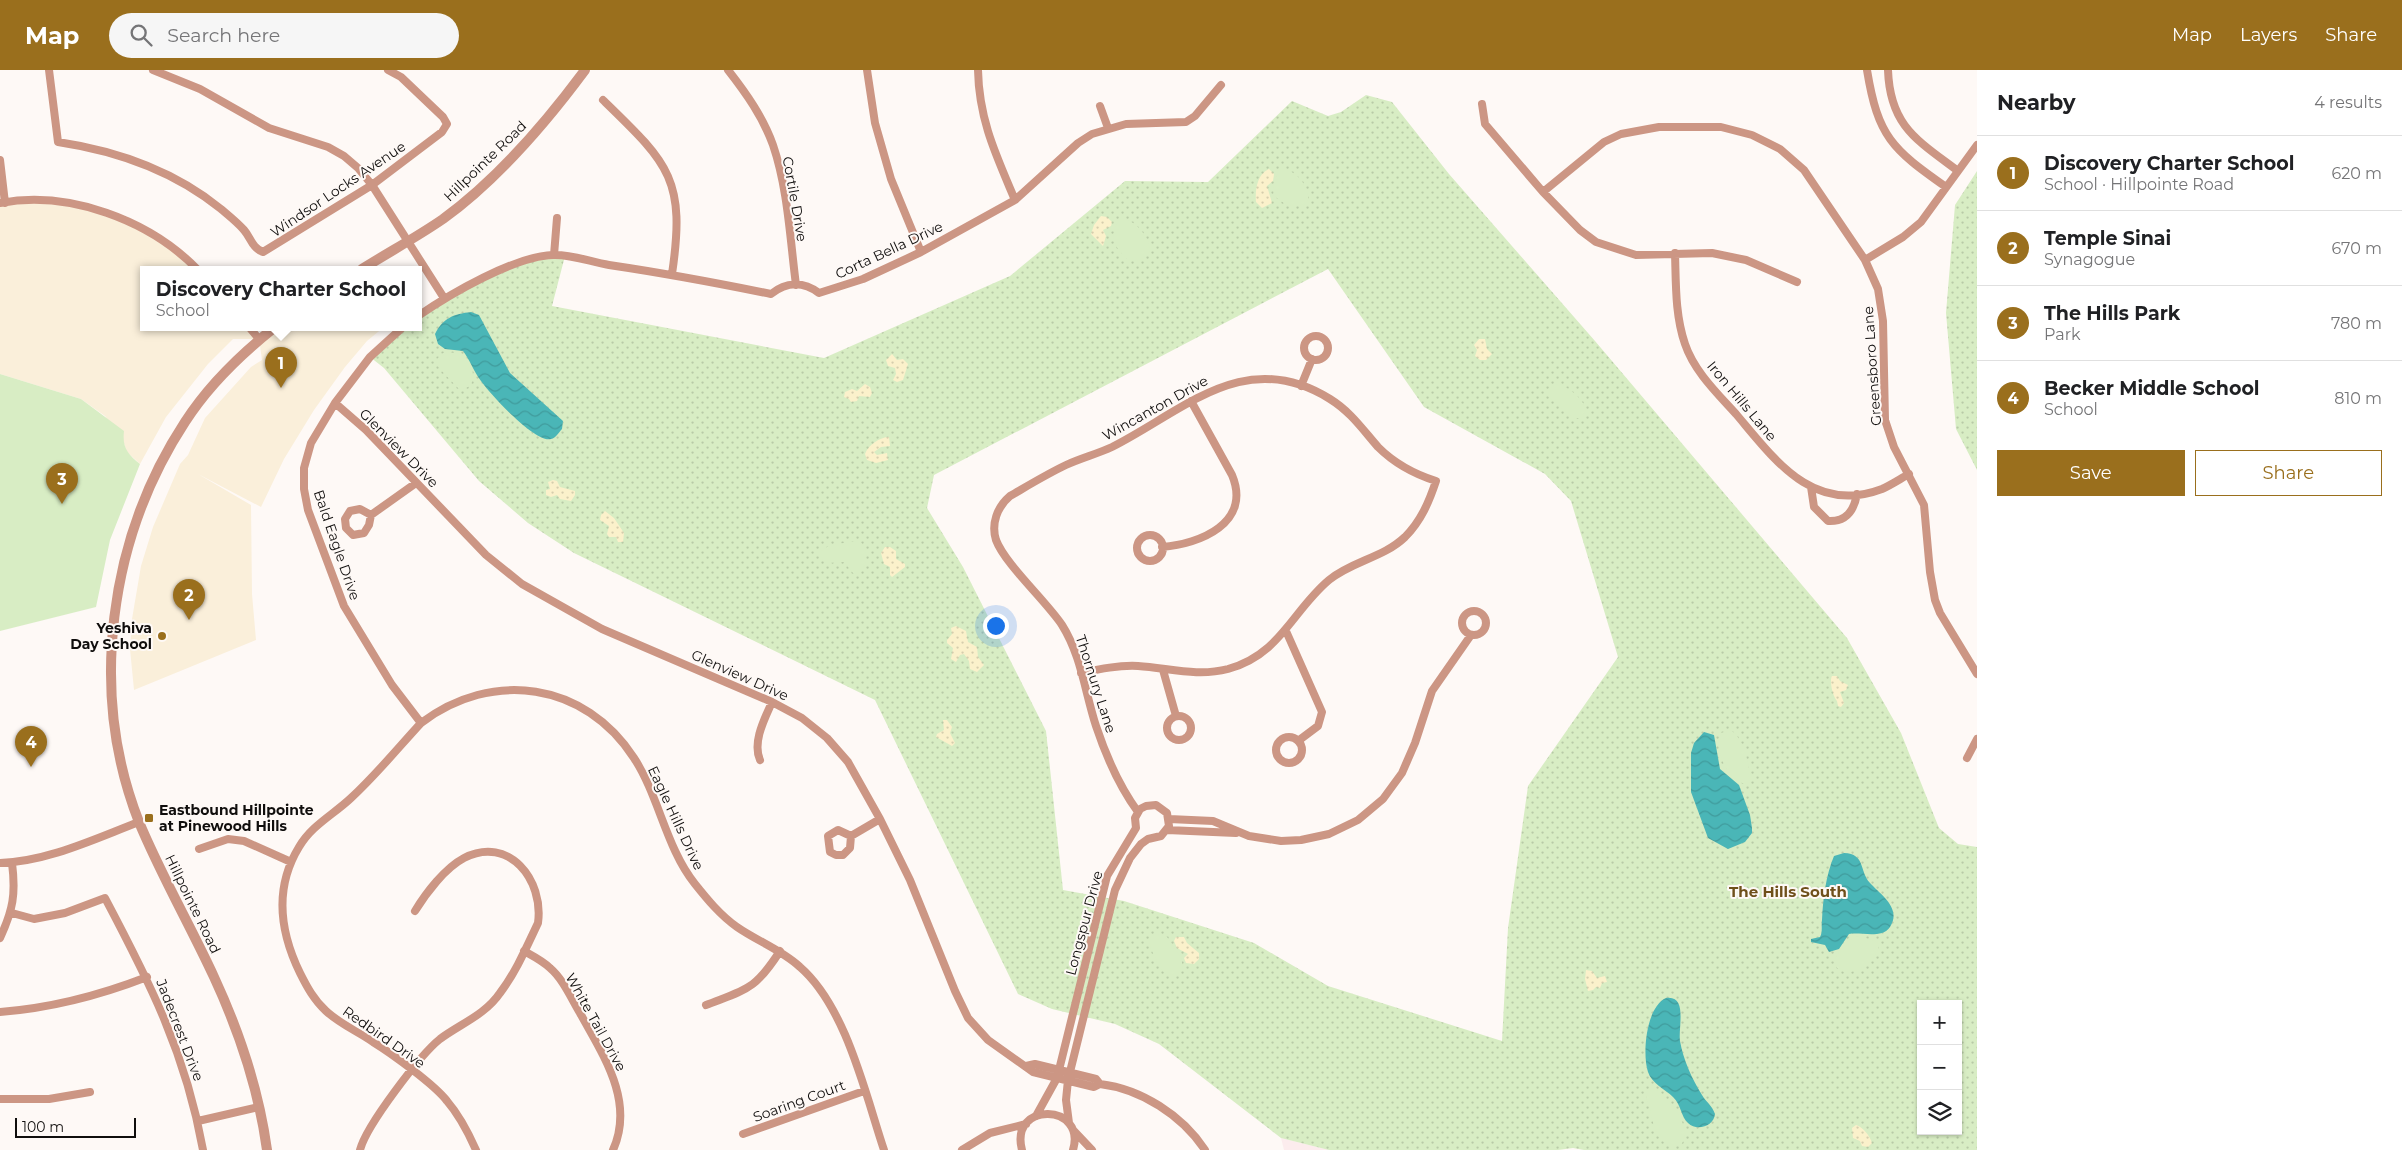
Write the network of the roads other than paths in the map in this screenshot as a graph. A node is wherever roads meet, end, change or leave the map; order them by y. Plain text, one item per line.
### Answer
1 (49, 70) edge
2 (154, 70) edge
3 (388, 70) edge
4 (585, 70) edge
5 (728, 70) edge
6 (867, 70) edge
7 (978, 70) edge
8 (1867, 70) edge
9 (1888, 70) edge
10 (1221, 85) dead end
11 (603, 100) dead end
12 (1482, 104) dead end
13 (1100, 106) dead end
14 (1108, 128) junction
15 (1977, 146) edge
16 (0, 160) edge
17 (1958, 171) junction
18 (372, 185) junction
19 (1946, 187) junction
20 (1543, 192) junction
21 (1015, 200) junction
22 (2, 203) edge
23 (557, 218) dead end
24 (409, 240) junction
25 (921, 252) junction
26 (1675, 254) junction
27 (554, 255) junction
28 (1865, 260) junction
29 (193, 266) edge
30 (367, 266) edge
31 (672, 274) junction
32 (1797, 282) dead end
33 (796, 285) junction
34 (444, 298) junction
35 (422, 313) edge
36 (252, 331) edge
37 (269, 331) edge
38 (399, 331) edge
39 (259, 339) junction
40 (1312, 359) dead end
41 (1301, 386) junction
42 (1192, 401) junction
43 (335, 403) junction
44 (1909, 474) junction
45 (416, 483) junction
46 (1811, 487) junction
47 (1857, 494) junction
48 (371, 514) dead end
49 (995, 519) joint
50 (1162, 547) dead end
51 (1286, 630) junction
52 (1471, 635) dead end
53 (1163, 670) junction
54 (1081, 673) junction
55 (1977, 674) edge
56 (772, 702) junction
57 (1176, 716) dead end
58 (421, 723) junction
59 (1977, 739) edge
60 (1298, 741) dead end
61 (1967, 758) dead end
62 (760, 760) dead end
63 (1138, 812) junction
64 (880, 819) junction
65 (1169, 819) junction
66 (139, 822) junction
67 (1167, 830) junction
68 (1243, 834) junction
69 (851, 836) dead end
70 (199, 848) dead end
71 (291, 862) junction
72 (0, 863) edge
73 (12, 863) junction
74 (415, 911) dead end
75 (12, 914) junction
76 (0, 938) edge
77 (524, 951) junction
78 (780, 951) junction
79 (147, 977) junction
80 (706, 1005) dead end
81 (0, 1012) edge
82 (412, 1071) junction
83 (1058, 1074) junction
84 (1069, 1076) junction
85 (864, 1091) junction
86 (90, 1092) dead end
87 (0, 1099) edge
88 (259, 1107) junction
89 (1036, 1116) junction
90 (198, 1121) junction
91 (1026, 1124) junction
92 (1071, 1126) junction
93 (742, 1134) dead end
94 (204, 1150) edge
95 (267, 1150) edge
96 (360, 1150) edge
97 (476, 1150) edge
98 (613, 1150) edge
99 (884, 1150) edge
100 (962, 1150) edge
101 (1022, 1150) edge
102 (1073, 1150) edge
103 (1092, 1150) edge
104 (1205, 1150) edge

1 - 18 street, Windsor Locks Avenue
2 - 18 street
3 - 18 street, Windsor Locks Avenue
4 - 24 street, Hillpointe Road
5 - 33 street, Cortile Drive
6 - 25 street
7 - 21 street
8 - 19 street
9 - 17 street
10 - 14 street, Corta Bella Drive
11 - 31 street
12 - 20 street
13 - 14 street
14 - 21 street, Corta Bella Drive
15 - 17 street
16 - 22 street
17 - 19 street
18 - 24 street
19 - 28 street
20 - 26 street
20 - 28 street, Greensboro Lane
21 - 25 street, Corta Bella Drive
22 - 29 street
23 - 27 street
24 - 30 street, Hillpointe Road
24 - 34 street
25 - 33 street, Corta Bella Drive
26 - 32 street
26 - 46 street, Iron Hills Lane
27 - 31 street
27 - 34 street
28 - 44 street, Greensboro Lane
31 - 33 street
34 - 35 street
36 - 39 street
37 - 39 street, Hillpointe Road
38 - 43 street, Bald Eagle Drive
39 - 66 street, Hillpointe Road
40 - 41 street
41 - 42 street, Wincanton Drive
41 - 51 street, Wincanton Drive
42 - 49 street, Wincanton Drive
42 - 50 street
43 - 45 street, Glenview Drive
43 - 58 street, Bald Eagle Drive
44 - 47 street, Iron Hills Lane
44 - 55 street, Greensboro Lane
45 - 48 street
45 - 56 street, Glenview Drive
46 - 47 street, Iron Hills Lane
46 - 47 street
49 - 54 street, Thornury Lane
51 - 53 street
51 - 60 street
52 - 68 street
53 - 54 street
53 - 57 street
54 - 63 street, Thornury Lane
56 - 62 street
56 - 64 street, Glenview Drive
58 - 71 street, Redbird Drive
58 - 78 street, Eagle Hills Drive
59 - 61 street
63 - 65 street
63 - 83 street, Longspur Drive
64 - 69 street
64 - 83 street, Glenview Drive
65 - 67 street
65 - 68 street
66 - 73 street
66 - 88 street, Hillpointe Road
67 - 68 street
67 - 84 street, Longspur Drive
70 - 71 street
71 - 82 street, Redbird Drive
72 - 73 street
73 - 75 street
74 - 77 street
75 - 76 street
75 - 79 street, Jadecrest Drive
77 - 82 street
77 - 98 street, White Tail Drive
78 - 80 street
78 - 85 street, Eagle Hills Drive
79 - 81 street
79 - 90 street, Jadecrest Drive
82 - 96 street
82 - 97 street, Redbird Drive
83 - 84 street, Glenview Drive
83 - 89 street, Longspur Drive
84 - 92 street, Longspur Drive
84 - 104 street, Glenview Drive
85 - 93 street, Soaring Court
85 - 99 street, Eagle Hills Drive
86 - 87 street
88 - 90 street
88 - 95 street, Hillpointe Road
89 - 91 street
89 - 92 street
90 - 94 street, Jadecrest Drive
91 - 100 street
91 - 101 street
92 - 102 street, Longspur Drive
92 - 103 street

